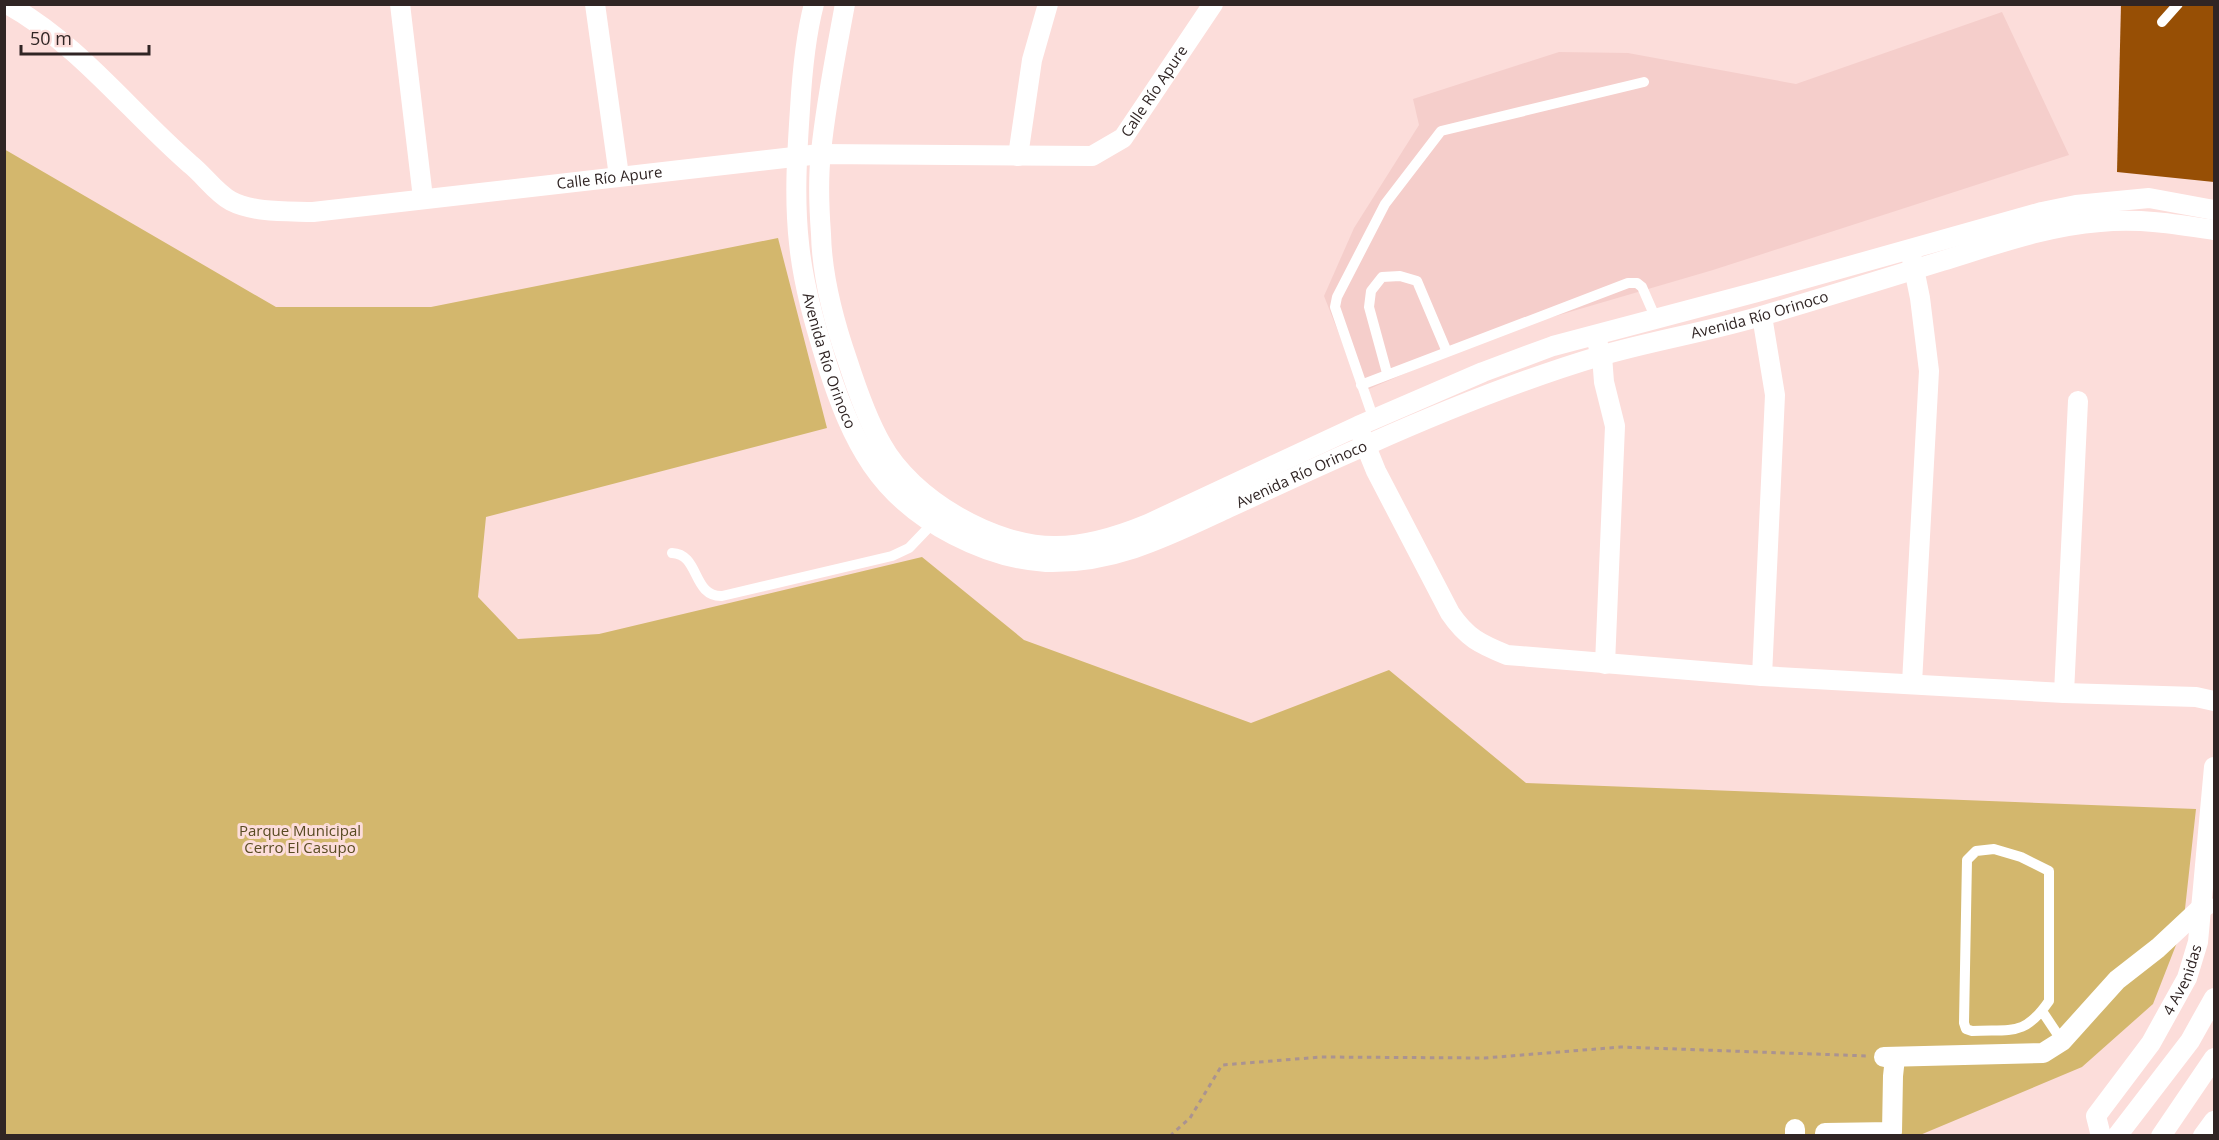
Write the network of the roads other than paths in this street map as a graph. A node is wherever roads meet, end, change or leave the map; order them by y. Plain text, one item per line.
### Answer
1 (7, 4) edge
2 (400, 4) edge
3 (595, 4) edge
4 (814, 4) edge
5 (845, 4) edge
6 (1048, 4) edge
7 (1213, 4) edge
8 (2178, 4) edge
9 (2162, 22) dead end
10 (1644, 82) dead end
11 (820, 154) junction
12 (797, 156) junction
13 (1018, 156) junction
14 (619, 176) junction
15 (423, 198) junction
16 (2214, 210) edge
17 (2214, 230) edge
18 (1910, 250) junction
19 (1916, 269) junction
20 (1762, 316) junction
21 (1656, 319) junction
22 (1595, 334) junction
23 (1447, 352) junction
24 (1602, 356) junction
25 (1387, 373) junction
26 (1361, 385) junction
27 (2078, 401) dead end
28 (1366, 423) junction
29 (878, 435) junction
30 (859, 444) junction
31 (1366, 445) junction
32 (932, 524) junction
33 (1122, 544) junction
34 (672, 553) dead end
35 (1605, 664) junction
36 (1762, 676) junction
37 (1912, 683) junction
38 (2064, 693) junction
39 (2214, 701) edge
40 (2214, 767) edge
41 (2209, 905) edge
42 (2214, 998) edge
43 (2042, 1011) junction
44 (2062, 1041) junction
45 (2214, 1058) edge
46 (2214, 1121) edge
47 (1825, 1133) dead end
48 (2101, 1136) edge
49 (2117, 1136) edge
50 (2161, 1136) edge
51 (2203, 1136) edge

1 - 15 street, Calle Río Apure
2 - 15 street
3 - 14 street
4 - 12 street, Avenida Río Orinoco
5 - 11 street, Avenida Río Orinoco
6 - 13 street
7 - 13 street, Calle Río Apure
8 - 9 lane
10 - 26 lane
11 - 12 street, Calle Río Apure
11 - 13 street, Calle Río Apure
11 - 29 street, Avenida Río Orinoco
12 - 14 street, Calle Río Apure
12 - 30 street, Avenida Río Orinoco
14 - 15 street, Calle Río Apure
16 - 18 street, Avenida Río Orinoco
17 - 19 street, Avenida Río Orinoco
18 - 19 street
18 - 21 street, Avenida Río Orinoco
19 - 20 street, Avenida Río Orinoco
19 - 37 street
20 - 24 street, Avenida Río Orinoco
20 - 36 street
21 - 22 street, Avenida Río Orinoco
21 - 23 lane
22 - 24 street
22 - 28 street, Avenida Río Orinoco
23 - 25 lane
23 - 25 lane
24 - 31 street, Avenida Río Orinoco
24 - 35 street
25 - 26 lane
26 - 28 lane
27 - 38 street
28 - 31 street
28 - 33 street, Avenida Río Orinoco
29 - 30 street
29 - 33 street, Avenida Río Orinoco
30 - 32 street, Avenida Río Orinoco
31 - 33 street, Avenida Río Orinoco
31 - 35 street
32 - 33 street, Avenida Río Orinoco
32 - 34 lane
35 - 36 street
36 - 37 street
37 - 38 street
38 - 39 street
40 - 41 street, 4 Avenidas
41 - 44 street
41 - 48 street, 4 Avenidas
42 - 49 street
43 - 43 lane
43 - 44 lane
44 - 47 street
45 - 50 street
46 - 51 street

